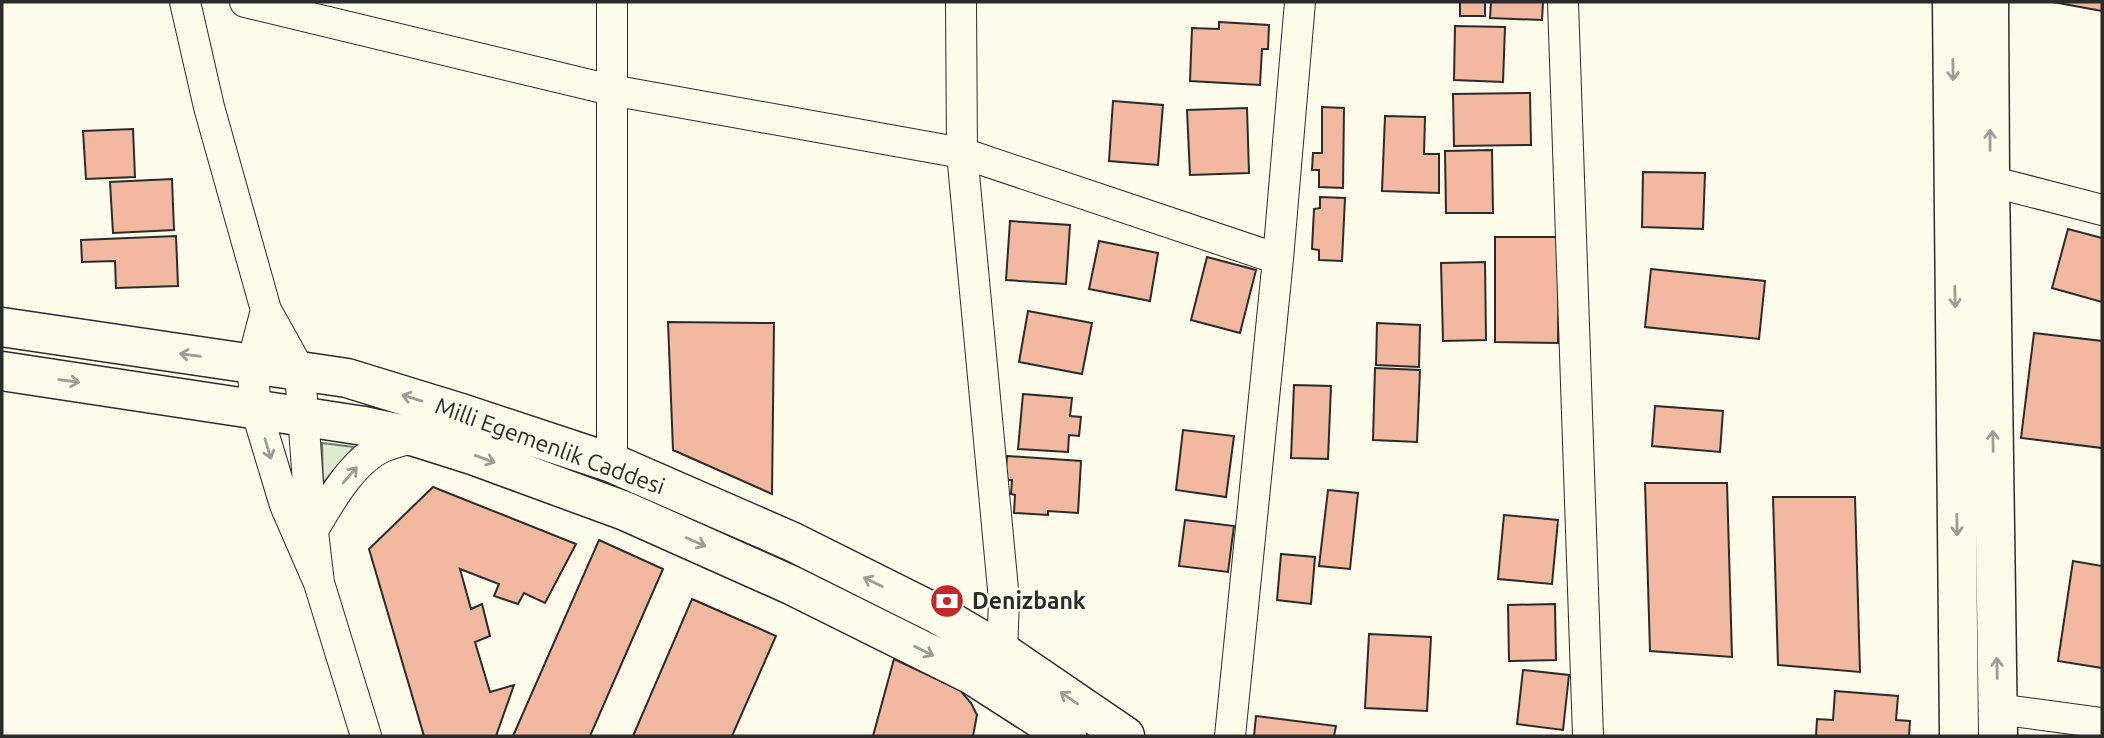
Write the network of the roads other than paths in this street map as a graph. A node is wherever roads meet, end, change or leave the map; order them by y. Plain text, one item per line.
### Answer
1 (185, 2) edge
2 (245, 2) edge
3 (612, 2) edge
4 (961, 2) edge
5 (1300, 2) edge
6 (1563, 2) edge
7 (1952, 2) edge
8 (1989, 2) edge
9 (611, 90) junction
10 (962, 153) junction
11 (1972, 181) junction
12 (2102, 210) edge
13 (1278, 259) junction
14 (266, 310) junction
15 (2, 327) edge
16 (252, 364) junction
17 (2, 371) edge
18 (300, 371) junction
19 (256, 409) junction
20 (304, 416) junction
21 (415, 437) junction
22 (612, 463) junction
23 (312, 532) junction
24 (319, 583) junction
25 (1002, 652) junction
26 (1998, 722) edge
27 (2102, 723) edge
28 (366, 736) edge
29 (1067, 736) edge
30 (1125, 736) edge
31 (1230, 736) edge
32 (1588, 736) edge
33 (1959, 736) edge

1 - 14 street
2 - 9 street
3 - 9 street
4 - 10 street
5 - 13 street
6 - 32 street
7 -> 11 street
11 -> 8 street
9 - 10 street
9 - 22 street
10 - 13 street
10 - 25 street
11 - 12 street
26 -> 11 street
11 -> 33 street
13 - 31 street
14 - 16 street
14 - 18 street
16 -> 15 street, Milli Egemenlik Caddesi
16 - 18 street, Milli Egemenlik Caddesi
16 - 19 street
17 -> 19 street, Milli Egemenlik Caddesi
18 - 20 street
22 -> 18 street, Milli Egemenlik Caddesi
19 - 20 street, Milli Egemenlik Caddesi
19 -> 24 street
20 - 21 street, Milli Egemenlik Caddesi
20 - 23 street
23 -> 21 street
21 -> 29 street, Milli Egemenlik Caddesi
25 -> 22 street, Milli Egemenlik Caddesi
23 - 24 street
24 - 28 street
30 -> 25 street, Milli Egemenlik Caddesi
26 - 27 street

